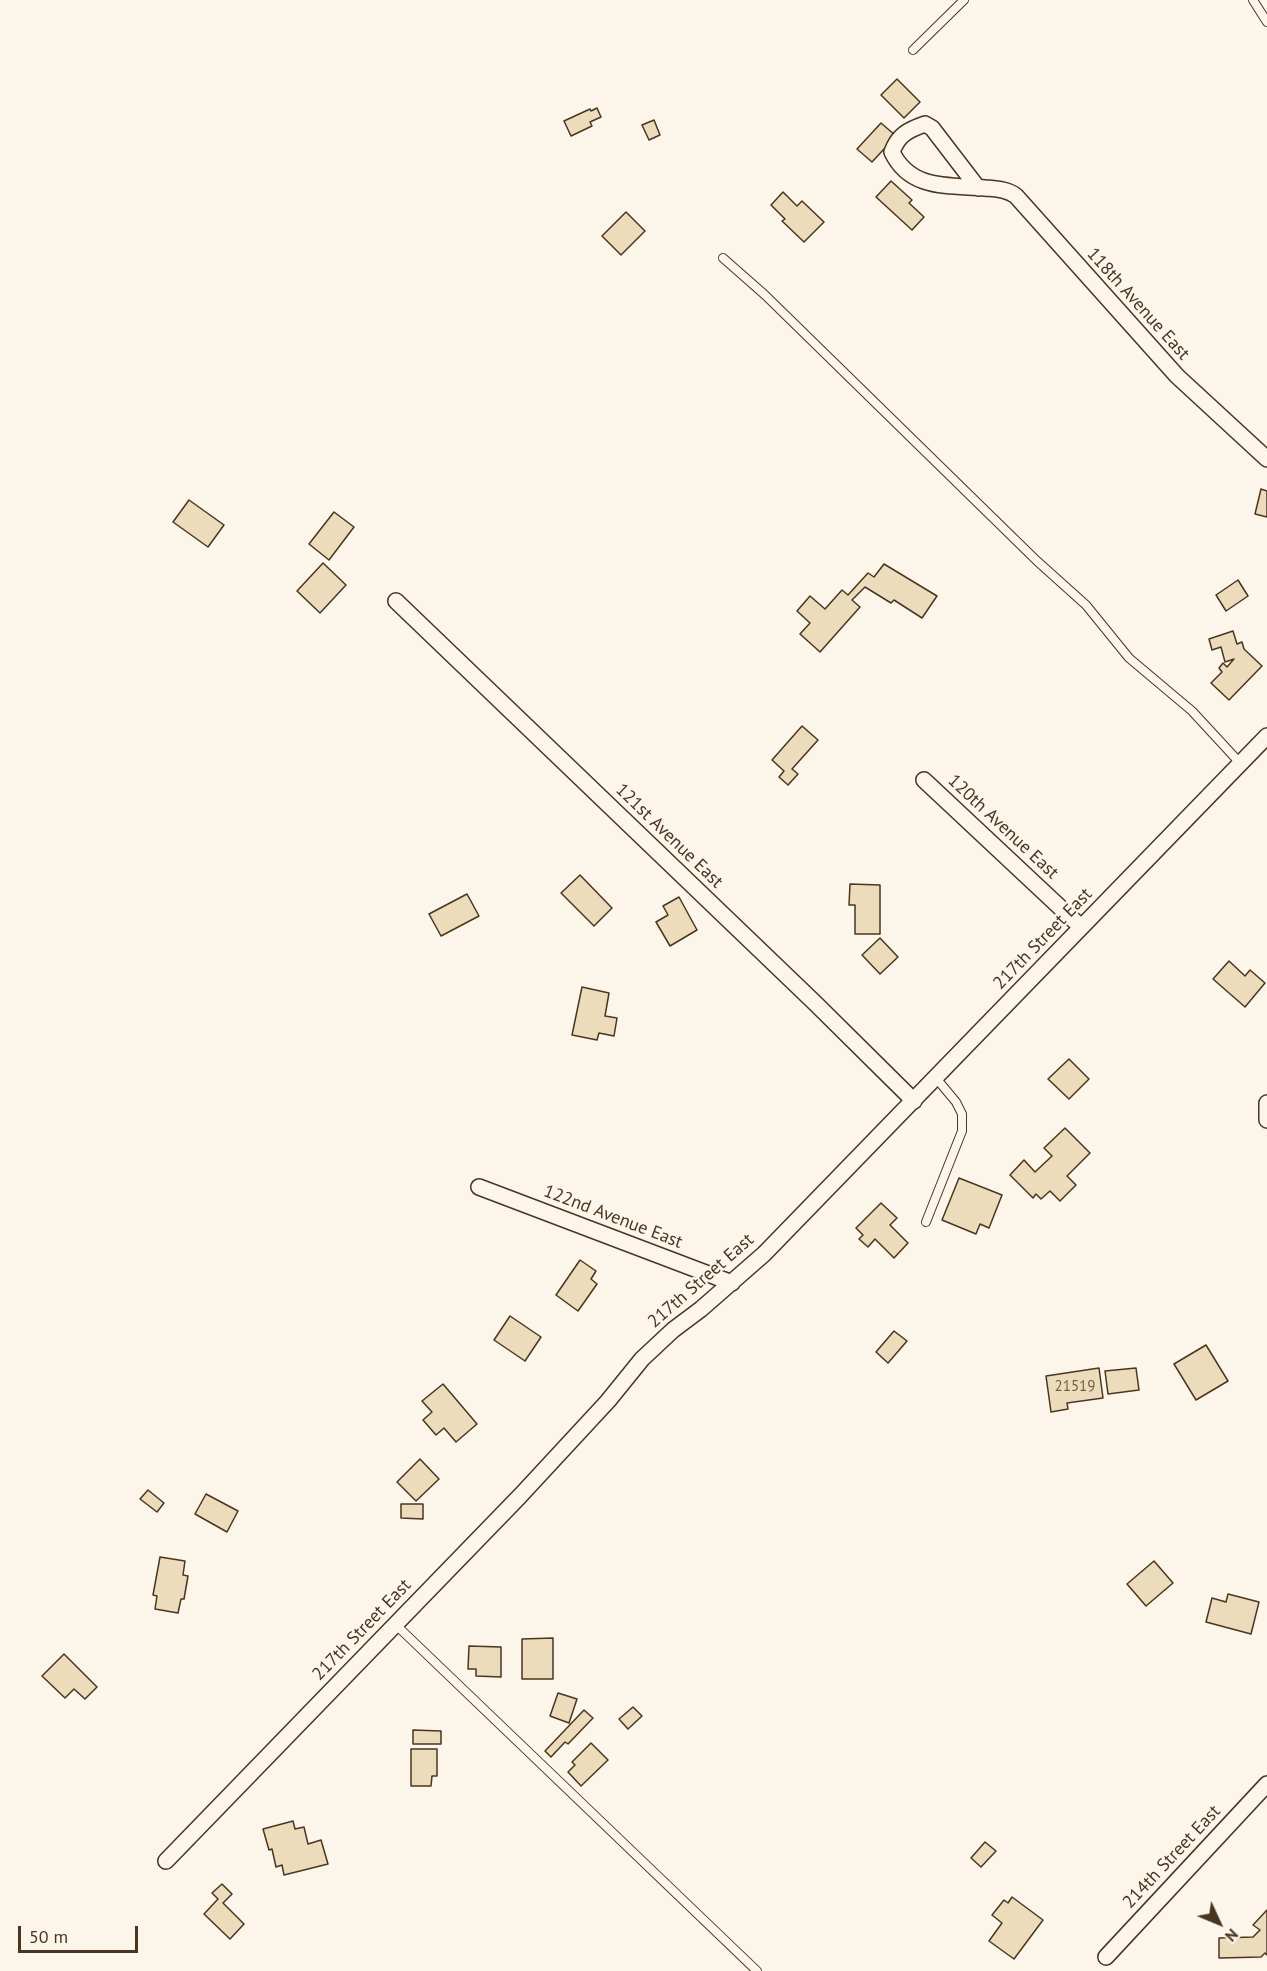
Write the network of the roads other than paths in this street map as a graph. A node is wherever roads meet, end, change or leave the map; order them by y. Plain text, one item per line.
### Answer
1 (964, 0) edge
2 (1253, 0) edge
3 (1267, 22) edge
4 (913, 50) dead end
5 (978, 188) junction
6 (723, 258) dead end
7 (1267, 459) edge
8 (396, 601) dead end
9 (1267, 736) edge
10 (1240, 764) junction
11 (924, 780) dead end
12 (1081, 927) junction
13 (936, 1078) junction
14 (914, 1101) junction
15 (479, 1187) dead end
16 (926, 1222) dead end
17 (732, 1283) junction
18 (395, 1624) junction
19 (1267, 1784) edge
20 (166, 1861) dead end
21 (1106, 1957) dead end
22 (757, 1971) edge

1 - 4 lane
2 - 3 lane
5 - 5 street, 118th Avenue East
5 - 7 street, 118th Avenue East
6 - 10 lane
8 - 14 street, 121st Avenue East
9 - 10 street, 217th Street East
10 - 12 street, 217th Street East
11 - 12 street, 120th Avenue East
12 - 13 street, 217th Street East
13 - 14 street, 217th Street East
13 - 16 lane
14 - 17 street, 217th Street East
15 - 17 street, 122nd Avenue East
17 - 18 street, 217th Street East
18 - 20 street, 217th Street East
18 - 22 lane
19 - 21 street, 214th Street East

